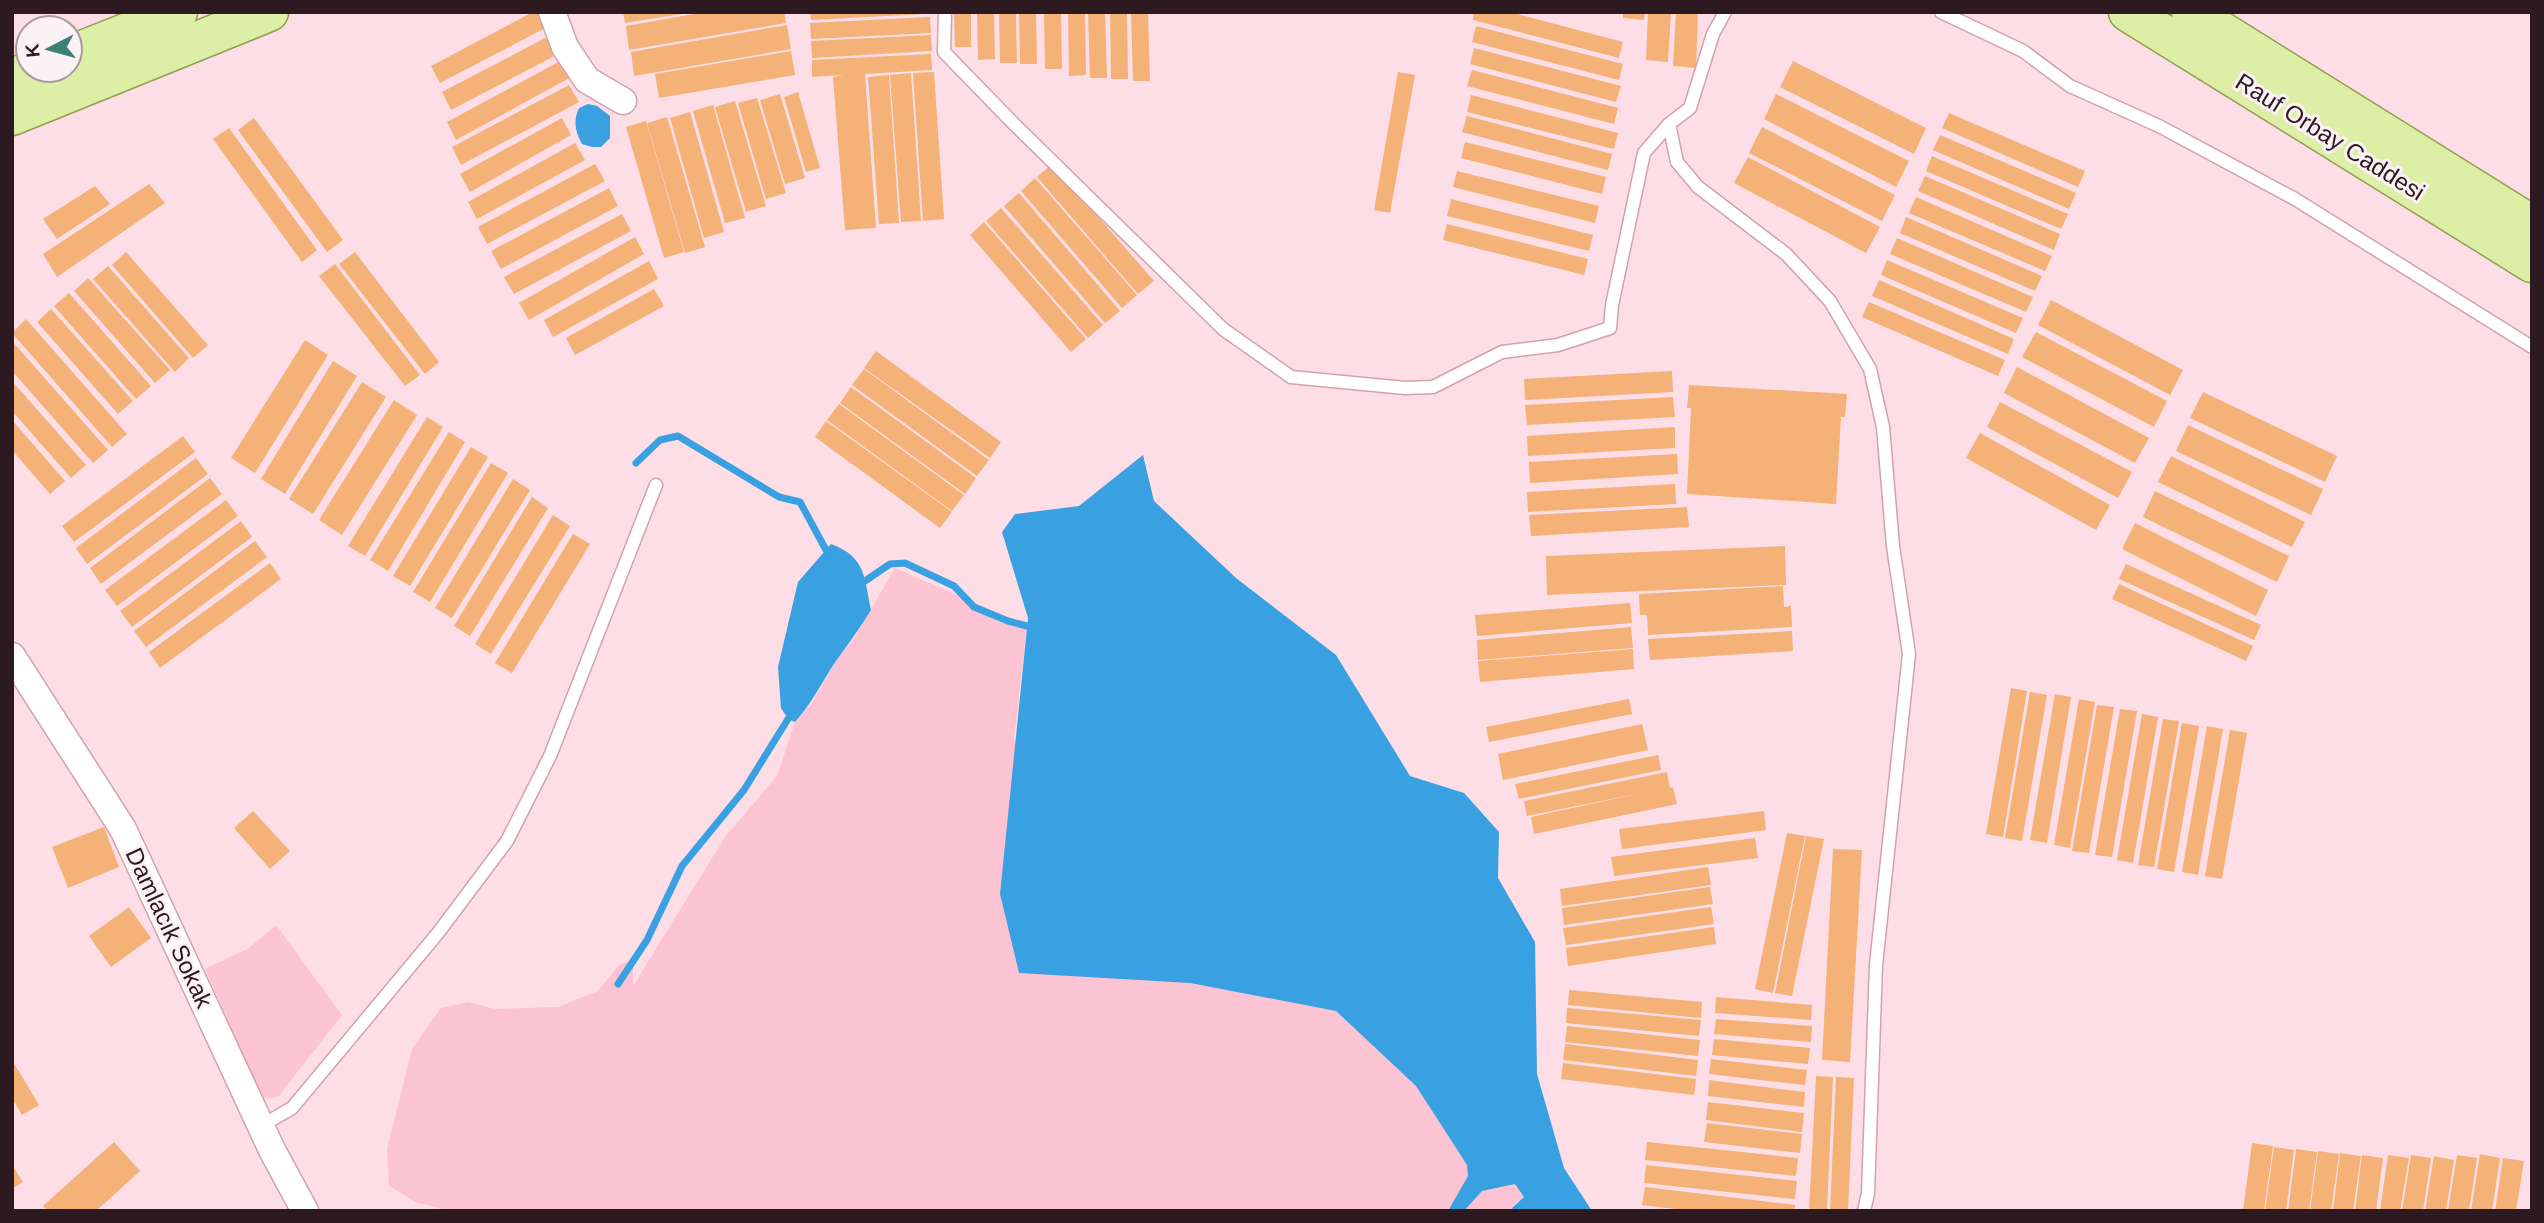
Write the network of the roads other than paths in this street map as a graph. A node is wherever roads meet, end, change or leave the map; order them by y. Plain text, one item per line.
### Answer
1 (269, 12) edge
2 (552, 12) edge
3 (945, 12) edge
4 (1725, 12) edge
5 (1941, 12) edge
6 (2128, 12) edge
7 (2190, 12) edge
8 (158, 16) edge
9 (84, 49) edge
10 (623, 101) dead end
11 (12, 116) edge
12 (1669, 124) junction
13 (2532, 225) edge
14 (2532, 263) edge
15 (2532, 347) edge
16 (656, 485) dead end
17 (12, 656) edge
18 (261, 1126) junction
19 (304, 1211) edge
20 (1864, 1211) edge

1 - 11 main road
2 - 10 street
3 - 12 lane
4 - 12 lane
5 - 15 lane
6 - 14 main road, Rauf Orbay Caddesi
7 - 13 main road, Rauf Orbay Caddesi
8 - 9 main road
12 - 20 lane
16 - 18 lane
17 - 18 street, Damlacık Sokak
18 - 19 street, Damlacık Sokak

